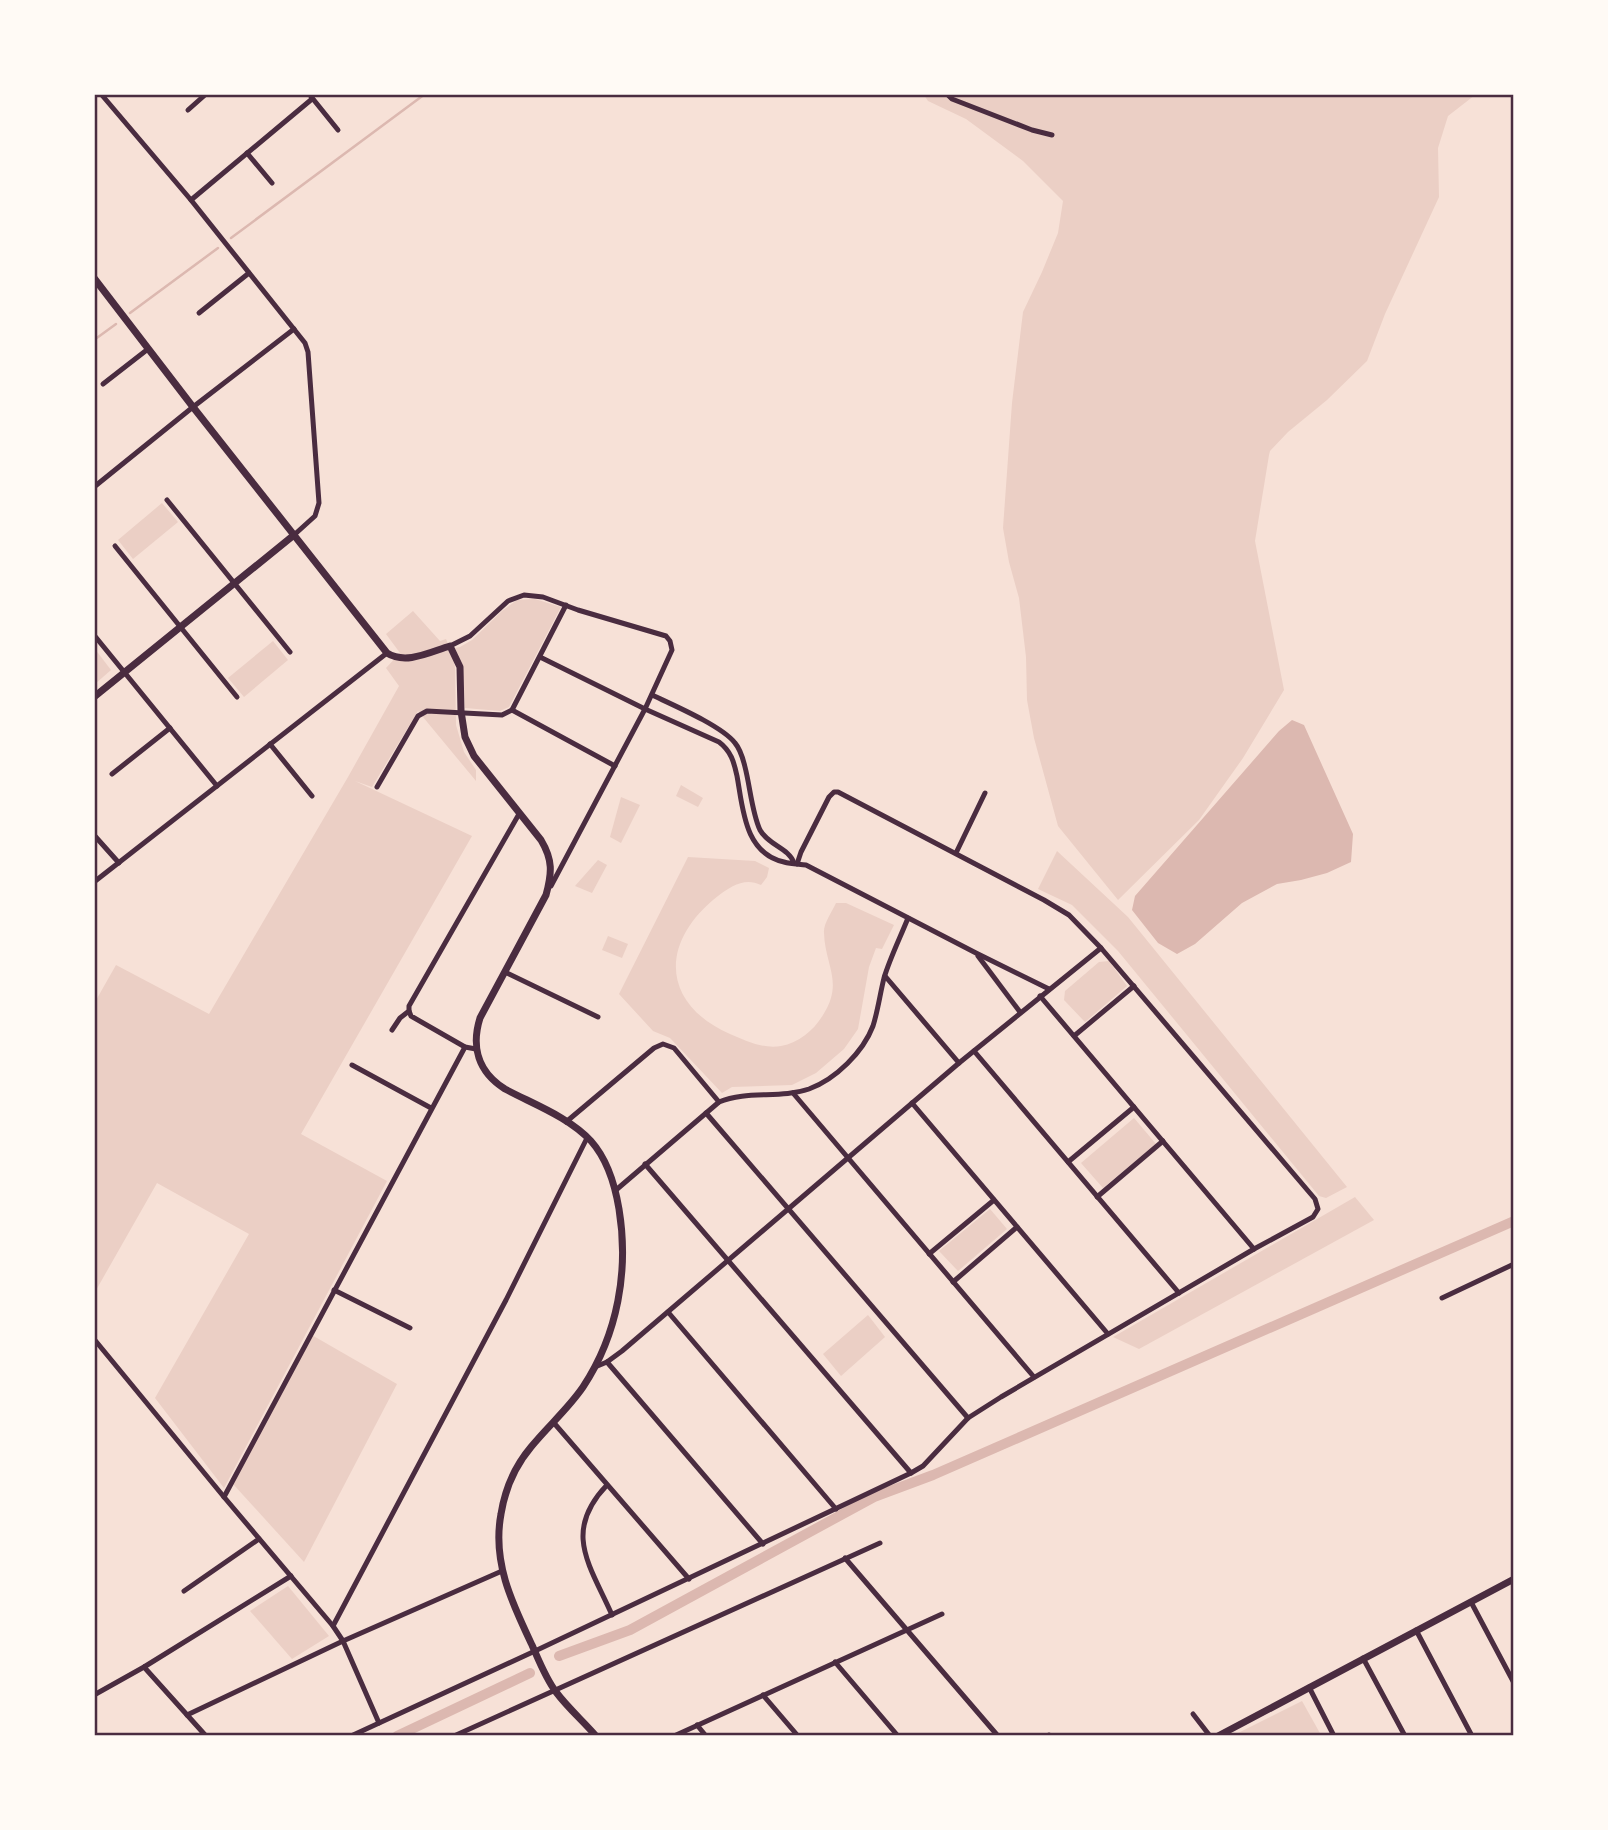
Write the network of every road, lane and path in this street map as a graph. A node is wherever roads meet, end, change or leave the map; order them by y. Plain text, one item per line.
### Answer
1 (101, 94) edge
2 (206, 94) edge
3 (947, 94) edge
4 (310, 97) edge
5 (188, 110) dead end
6 (338, 130) dead end
7 (1052, 135) dead end
8 (247, 153) junction
9 (272, 183) dead end
10 (191, 200) junction
11 (249, 273) junction
12 (94, 278) edge
13 (199, 313) dead end
14 (294, 330) junction
15 (148, 349) junction
16 (103, 383) dead end
17 (193, 407) junction
18 (94, 488) edge
19 (167, 500) dead end
20 (294, 536) junction
21 (116, 546) dead end
22 (234, 584) junction
23 (566, 605) junction
24 (181, 627) junction
25 (94, 635) edge
26 (450, 646) junction
27 (290, 652) dead end
28 (387, 653) junction
29 (540, 657) junction
30 (125, 672) junction
31 (652, 695) junction
32 (94, 697) edge
33 (237, 697) dead end
34 (645, 709) junction
35 (512, 710) junction
36 (461, 712) junction
37 (170, 728) junction
38 (270, 744) junction
39 (737, 744) junction
40 (729, 751) junction
41 (615, 766) junction
42 (112, 774) dead end
43 (216, 786) junction
44 (376, 787) dead end
45 (985, 793) dead end
46 (312, 796) dead end
47 (519, 814) junction
48 (94, 835) edge
49 (956, 853) junction
50 (119, 863) junction
51 (796, 864) junction
52 (94, 882) edge
53 (546, 895) junction
54 (908, 918) junction
55 (1101, 948) junction
56 (976, 953) junction
57 (505, 972) junction
58 (885, 976) junction
59 (1134, 986) junction
60 (1049, 989) junction
61 (1040, 996) junction
62 (409, 1011) junction
63 (1020, 1012) junction
64 (598, 1017) dead end
65 (391, 1030) dead end
66 (1074, 1036) junction
67 (465, 1047) junction
68 (476, 1049) junction
69 (974, 1051) junction
70 (959, 1063) junction
71 (352, 1065) dead end
72 (793, 1093) junction
73 (719, 1102) junction
74 (912, 1103) junction
75 (1134, 1107) junction
76 (431, 1108) junction
77 (706, 1113) junction
78 (566, 1122) junction
79 (587, 1138) junction
80 (1163, 1141) junction
81 (848, 1158) junction
82 (1068, 1162) junction
83 (645, 1164) junction
84 (615, 1190) junction
85 (1097, 1197) junction
86 (994, 1200) junction
87 (788, 1209) junction
88 (1017, 1227) junction
89 (1254, 1249) junction
90 (929, 1254) junction
91 (728, 1260) junction
92 (1514, 1264) edge
93 (953, 1282) junction
94 (334, 1290) junction
95 (1179, 1293) junction
96 (1442, 1298) dead end
97 (667, 1312) junction
98 (410, 1328) dead end
99 (1108, 1335) junction
100 (94, 1339) edge
101 (607, 1362) junction
102 (594, 1368) junction
103 (1034, 1377) junction
104 (968, 1418) junction
105 (554, 1423) junction
106 (911, 1473) junction
107 (607, 1485) junction
108 (224, 1497) junction
109 (836, 1509) junction
110 (259, 1539) junction
111 (880, 1542) dead end
112 (763, 1544) junction
113 (845, 1558) junction
114 (502, 1571) junction
115 (291, 1576) junction
116 (689, 1578) junction
117 (1514, 1579) edge
118 (184, 1591) dead end
119 (1471, 1602) junction
120 (942, 1614) dead end
121 (612, 1615) junction
122 (333, 1626) junction
123 (907, 1630) junction
124 (1416, 1630) junction
125 (343, 1642) junction
126 (535, 1651) junction
127 (1363, 1658) junction
128 (835, 1662) junction
129 (144, 1667) junction
130 (1514, 1682) edge
131 (1309, 1687) junction
132 (554, 1690) junction
133 (94, 1695) edge
134 (763, 1695) junction
135 (1193, 1714) dead end
136 (187, 1715) junction
137 (379, 1723) junction
138 (697, 1725) junction
139 (206, 1735) edge
140 (351, 1735) edge
141 (454, 1735) edge
142 (596, 1735) edge
143 (674, 1735) edge
144 (706, 1735) edge
145 (798, 1735) edge
146 (898, 1735) edge
147 (998, 1735) edge
148 (1210, 1735) edge
149 (1218, 1735) edge
150 (1334, 1735) edge
151 (1405, 1735) edge
152 (1472, 1735) edge

1 - 10 street
2 - 5 street
3 - 7 street
4 - 6 street
4 - 8 street
8 - 9 street
8 - 10 street
10 - 11 street
11 - 13 street
11 - 14 street
12 - 15 street
14 - 17 street
14 - 20 street
15 - 16 street
15 - 17 street
17 - 18 street
17 - 20 street
19 - 22 street
20 - 22 street
20 - 28 street
21 - 24 street
22 - 24 street
22 - 27 street
23 - 26 street
23 - 29 street
23 - 31 street
24 - 30 street
24 - 33 street
25 - 30 street
26 - 28 street
26 - 36 street
28 - 38 street
29 - 34 street
29 - 35 street
30 - 32 street
30 - 37 street
31 - 34 street
31 - 39 street
34 - 40 street
34 - 41 street
35 - 36 street
35 - 41 street
36 - 44 street
36 - 47 street
37 - 42 street
37 - 43 street
38 - 43 street
38 - 46 street
39 - 40 street
39 - 51 street
40 - 51 street
41 - 53 street
43 - 50 street
45 - 49 street
47 - 53 street
47 - 62 street
48 - 50 street
49 - 51 street
49 - 55 street
50 - 52 street
51 - 54 street
53 - 57 street
54 - 56 street
54 - 58 street
55 - 59 street
55 - 60 street
56 - 60 street
56 - 63 street
57 - 64 street
57 - 68 street
58 - 70 street
58 - 72 street
59 - 66 street
59 - 89 street
60 - 61 street
61 - 63 street
61 - 66 street
62 - 65 street
62 - 67 street
63 - 69 street
66 - 75 street
67 - 68 street
67 - 76 street
68 - 78 street
69 - 70 street
69 - 82 street
70 - 74 street
71 - 76 street
72 - 73 street
72 - 81 street
73 - 77 street
73 - 78 street
74 - 81 street
74 - 86 street
75 - 80 street
75 - 82 street
76 - 94 street
77 - 83 street
77 - 87 street
78 - 79 street
79 - 84 street
79 - 122 street
80 - 85 street
80 - 89 street
81 - 87 street
81 - 90 street
82 - 85 street
83 - 84 street
83 - 91 street
84 - 102 street
85 - 95 street
86 - 88 street
86 - 90 street
87 - 91 street
87 - 104 street
88 - 93 street
88 - 99 street
89 - 95 street
90 - 93 street
91 - 97 street
91 - 106 street
92 - 96 street
93 - 103 street
94 - 98 street
94 - 108 street
95 - 99 street
97 - 101 street
97 - 109 street
99 - 103 street
100 - 108 street
101 - 102 street
101 - 112 street
102 - 105 street
103 - 104 street
104 - 106 street
105 - 107 street
105 - 114 street
106 - 109 street
107 - 116 street
107 - 121 street
108 - 110 street
109 - 112 street
110 - 115 street
110 - 118 street
111 - 113 street
112 - 116 street
113 - 123 street
113 - 132 street
114 - 125 street
114 - 126 street
115 - 122 street
115 - 129 street
116 - 121 street
117 - 119 street
119 - 124 street
119 - 130 street
120 - 123 street
121 - 126 street
122 - 125 street
123 - 128 street
123 - 147 street
124 - 127 street
124 - 152 street
125 - 136 street
125 - 137 street
126 - 132 street
126 - 137 street
127 - 131 street
127 - 151 street
128 - 134 street
128 - 146 street
129 - 133 street
129 - 136 street
131 - 149 street
131 - 150 street
132 - 141 street
132 - 142 street
134 - 138 street
134 - 145 street
135 - 148 street
136 - 139 street
137 - 140 street
138 - 143 street
138 - 144 street

